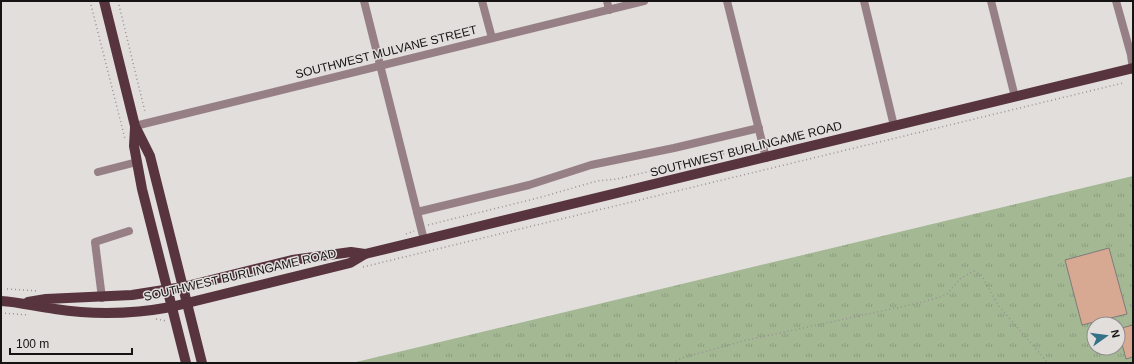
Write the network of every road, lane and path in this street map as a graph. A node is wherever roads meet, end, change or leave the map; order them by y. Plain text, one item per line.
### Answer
1 (90, 1) edge
2 (104, 1) edge
3 (118, 1) edge
4 (364, 1) edge
5 (482, 1) edge
6 (607, 1) edge
7 (644, 1) edge
8 (727, 1) edge
9 (864, 1) edge
10 (991, 1) edge
11 (1116, 1) edge
12 (609, 10) junction
13 (492, 38) junction
14 (380, 66) junction
15 (1133, 69) edge
16 (1015, 97) junction
17 (146, 112) dead end
18 (135, 126) junction
19 (894, 126) junction
20 (758, 128) junction
21 (126, 141) dead end
22 (754, 147) dead end
23 (766, 158) junction
24 (137, 162) junction
25 (98, 172) dead end
26 (417, 212) junction
27 (421, 228) junction
28 (129, 231) dead end
29 (401, 235) dead end
30 (424, 240) junction
31 (365, 254) junction
32 (183, 287) junction
33 (7, 289) dead end
34 (39, 290) dead end
35 (166, 290) junction
36 (102, 298) junction
37 (1, 301) edge
38 (23, 303) junction
39 (187, 303) junction
40 (172, 307) junction
41 (186, 363) edge
42 (202, 363) edge
43 (672, 363) edge
44 (1048, 363) edge

1 - 21 path
2 - 18 main road
3 - 17 path
4 - 14 street
5 - 13 street
6 - 12 street
7 - 12 street, SOUTHWEST MULVANE STREET
8 - 20 street
9 - 19 street
10 - 16 street
11 - 15 street
12 - 13 street, SOUTHWEST MULVANE STREET
13 - 14 street, SOUTHWEST MULVANE STREET
14 - 18 street, SOUTHWEST MULVANE STREET
14 - 26 street
15 - 16 main road, SOUTHWEST BURLINGAME ROAD
16 - 19 main road, SOUTHWEST BURLINGAME ROAD
18 - 24 main road
18 - 32 main road
19 - 23 main road, SOUTHWEST BURLINGAME ROAD
20 - 23 street
20 - 26 street
22 - 27 path
23 - 30 main road, SOUTHWEST BURLINGAME ROAD
24 - 25 street
24 - 35 main road
26 - 27 street
27 - 29 path
27 - 30 street
28 - 36 street
30 - 31 main road, SOUTHWEST BURLINGAME ROAD
31 - 32 main road, SOUTHWEST BURLINGAME ROAD
31 - 39 main road, SOUTHWEST BURLINGAME ROAD
32 - 35 main road, SOUTHWEST BURLINGAME ROAD
32 - 39 main road
33 - 34 path
35 - 36 main road, SOUTHWEST BURLINGAME ROAD
35 - 40 main road
36 - 38 main road, SOUTHWEST BURLINGAME ROAD
37 - 38 main road, SOUTHWEST BURLINGAME ROAD
38 - 40 main road, SOUTHWEST BURLINGAME ROAD
39 - 40 main road, SOUTHWEST BURLINGAME ROAD
39 - 42 main road
40 - 41 main road
43 - 44 path

